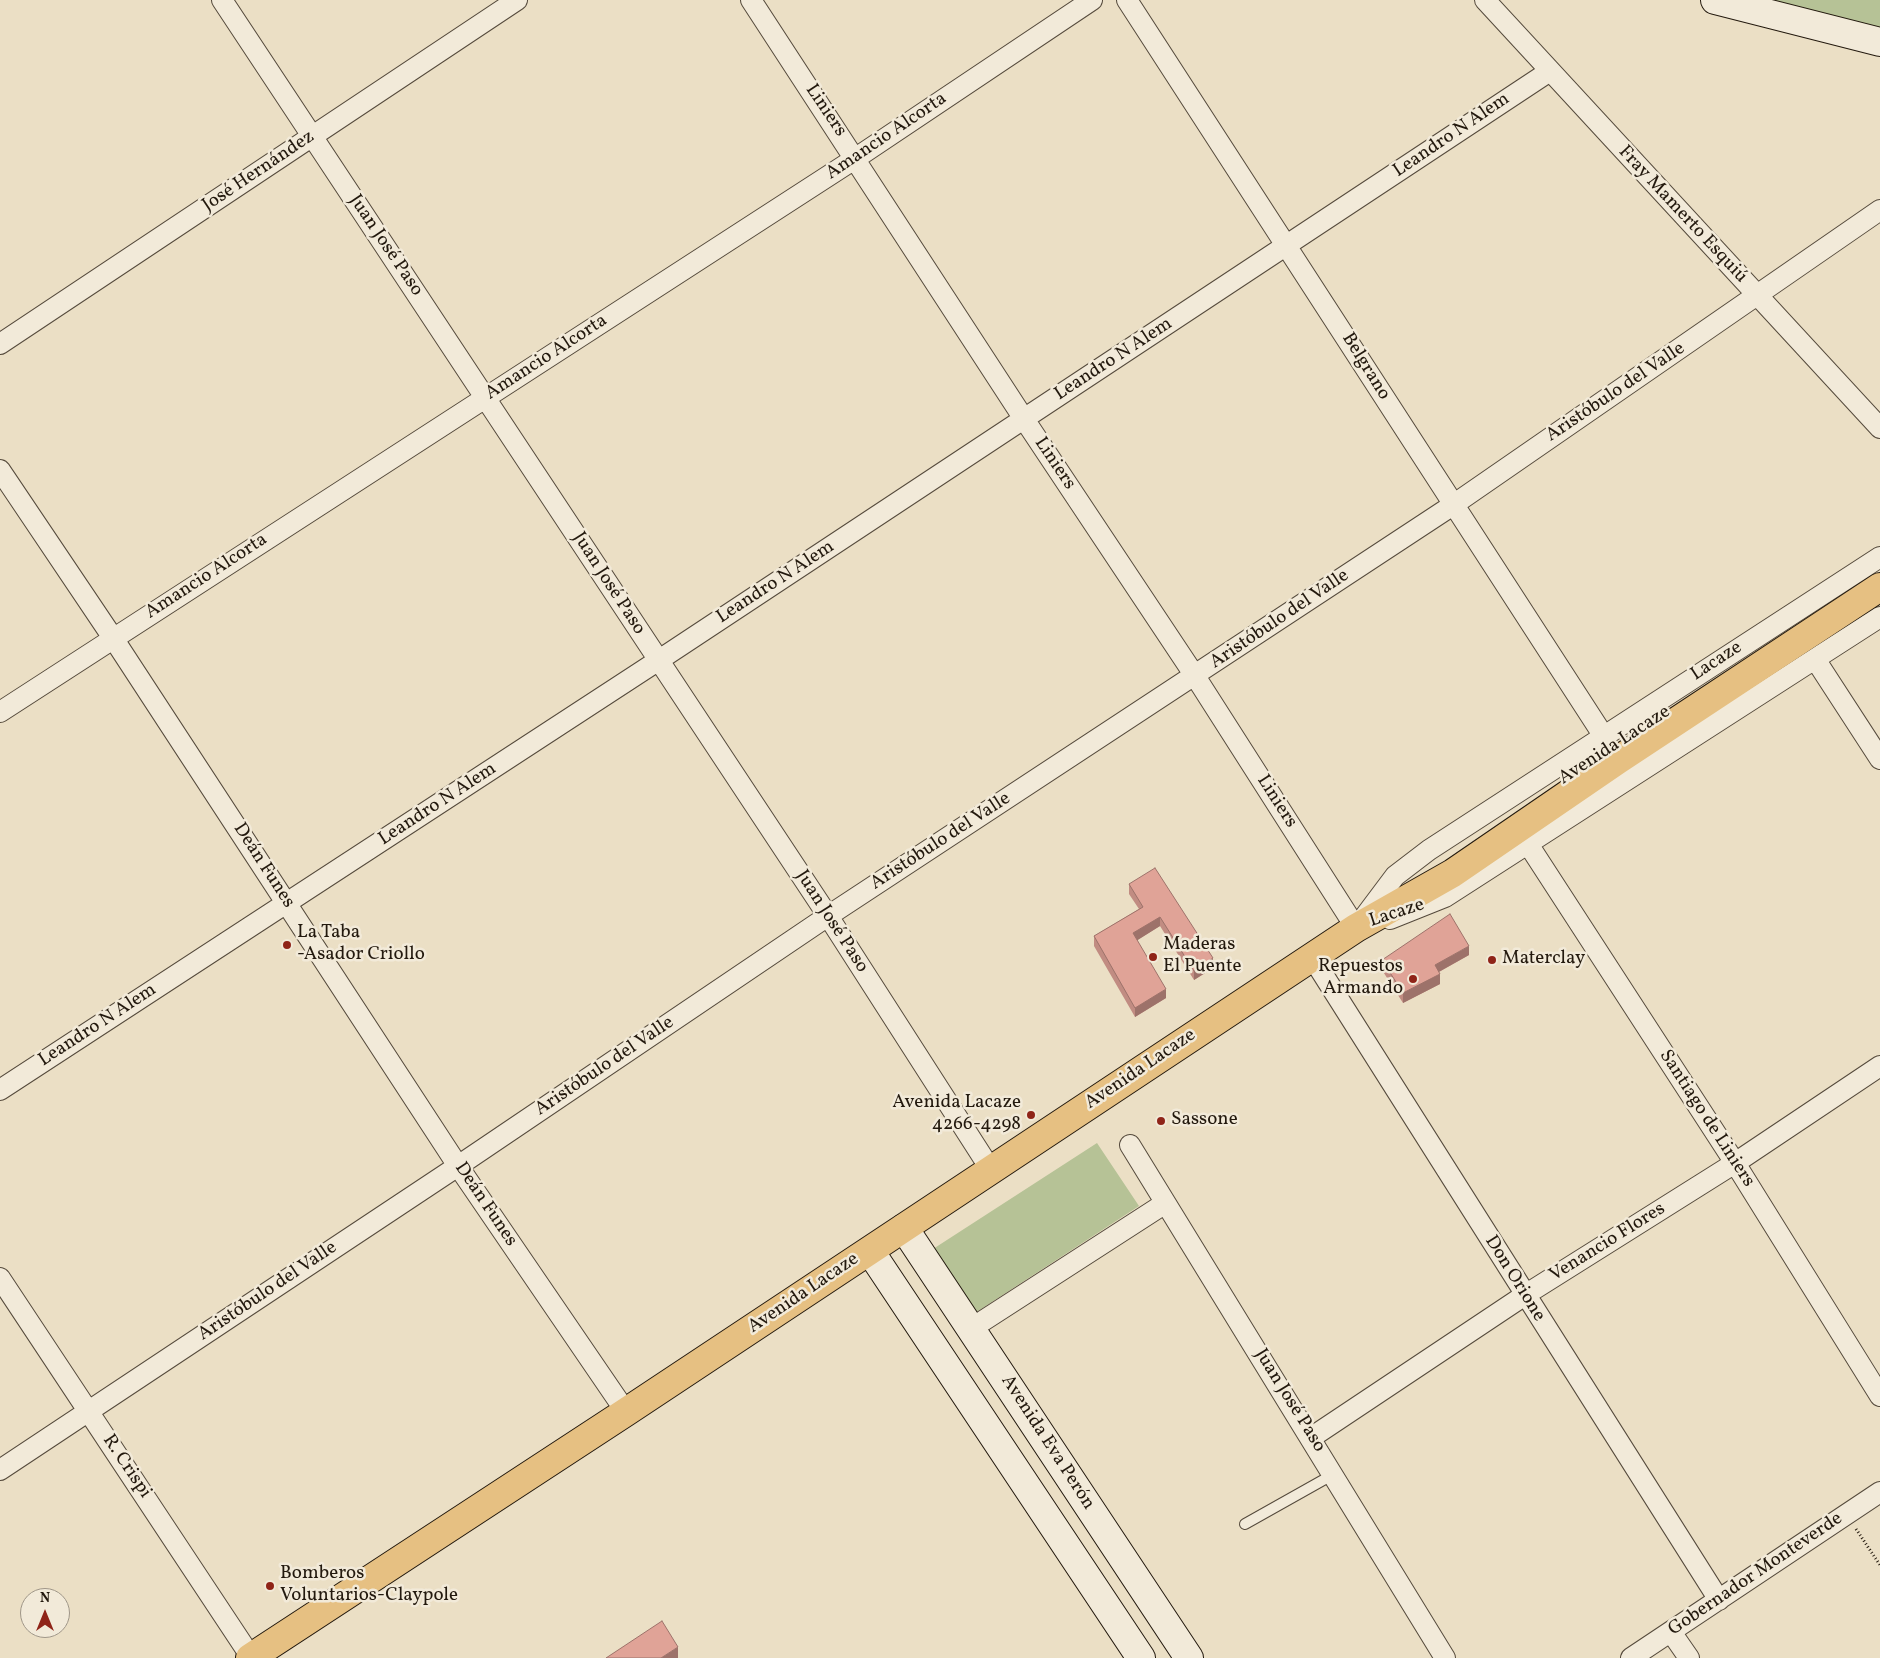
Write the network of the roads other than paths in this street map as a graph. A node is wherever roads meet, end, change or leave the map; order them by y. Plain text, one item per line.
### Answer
1 (222, 0) edge
2 (751, 0) edge
3 (1092, 0) edge
4 (1127, 0) edge
5 (1485, 0) edge
6 (1715, 0) edge
7 (514, 1) edge
8 (1880, 42) edge
9 (1550, 71) junction
10 (312, 136) junction
11 (856, 158) junction
12 (1880, 210) edge
13 (1288, 246) junction
14 (1757, 297) junction
15 (0, 344) edge
16 (486, 398) junction
17 (1024, 419) junction
18 (1880, 428) edge
19 (0, 470) edge
20 (1453, 505) junction
21 (1880, 557) edge
22 (1880, 572) edge
23 (1880, 587) edge
24 (1880, 617) edge
25 (113, 638) junction
26 (1815, 659) junction
27 (658, 660) junction
28 (1195, 676) junction
29 (0, 712) edge
30 (1611, 748) junction
31 (1880, 759) edge
32 (1528, 844) junction
33 (287, 904) junction
34 (828, 916) junction
35 (1356, 928) junction
36 (1312, 957) junction
37 (1880, 1066) edge
38 (0, 1090) edge
39 (1130, 1145) dead end
40 (1735, 1163) junction
41 (458, 1166) junction
42 (991, 1170) junction
43 (1164, 1204) junction
44 (904, 1228) junction
45 (870, 1251) junction
46 (0, 1278) edge
47 (1524, 1295) junction
48 (972, 1328) junction
49 (1880, 1396) edge
50 (89, 1412) junction
51 (626, 1412) junction
52 (1312, 1437) junction
53 (0, 1470) edge
54 (1334, 1474) junction
55 (1880, 1492) edge
56 (1245, 1524) dead end
57 (1719, 1600) junction
58 (1671, 1632) junction
59 (251, 1657) edge
60 (1141, 1658) edge
61 (1189, 1658) edge
62 (1446, 1658) edge
63 (1631, 1658) edge
64 (1689, 1658) edge

1 - 10 street, Juan José Paso
2 - 11 street, Liniers
3 - 11 street, Amancio Alcorta
4 - 13 street, Belgrano
5 - 9 street, Fray Mamerto Esquiú
6 - 8 main road
7 - 10 street, José Hernández
9 - 13 street, Leandro N Alem
9 - 14 street, Fray Mamerto Esquiú
10 - 15 street, José Hernández
10 - 16 street, Juan José Paso
11 - 16 street, Amancio Alcorta
11 - 17 street, Liniers
12 - 14 street, Aristóbulo del Valle
13 - 17 street, Leandro N Alem
13 - 20 street, Belgrano
14 - 18 street, Fray Mamerto Esquiú
14 - 20 street, Aristóbulo del Valle
16 - 25 street, Amancio Alcorta
16 - 27 street, Juan José Paso
17 - 27 street, Leandro N Alem
17 - 28 street, Liniers
19 - 25 street, Deán Funes
20 - 28 street, Aristóbulo del Valle
20 - 30 street, Belgrano
21 - 30 street, Lacaze
22 - 30 main road, Avenida Lacaze
23 - 30 main road, Avenida Lacaze
24 - 26 street, Lacaze
25 - 29 street, Amancio Alcorta
25 - 33 street, Deán Funes
26 - 31 street
26 - 32 street, Lacaze
27 - 33 street, Leandro N Alem
27 - 34 street, Juan José Paso
28 - 34 street, Aristóbulo del Valle
28 - 35 street, Liniers
30 - 35 main road, Avenida Lacaze
32 - 35 street, Lacaze
32 - 40 street, Santiago de Liniers
33 - 38 street, Leandro N Alem
33 - 41 street, Deán Funes
34 - 41 street, Aristóbulo del Valle
34 - 42 street, Juan José Paso
35 - 36 main road, Avenida Lacaze
36 - 42 main road, Avenida Lacaze
36 - 47 street, Don Orione
37 - 40 street, Venancio Flores
39 - 43 street, Juan José Paso
40 - 47 street, Venancio Flores
40 - 49 street, Santiago de Liniers
41 - 50 street, Aristóbulo del Valle
41 - 51 street, Deán Funes
42 - 44 main road, Avenida Lacaze
43 - 48 street
43 - 52 street, Juan José Paso
44 - 45 main road, Avenida Lacaze
44 - 48 main road, Avenida Eva Perón
45 - 51 main road, Avenida Lacaze
45 - 60 main road
46 - 50 street, R. Crispi
47 - 52 street, Venancio Flores
47 - 57 street, Don Orione
48 - 61 main road, Avenida Eva Perón
50 - 53 street, Aristóbulo del Valle
50 - 59 street, R. Crispi
51 - 59 main road, Avenida Lacaze
52 - 54 street, Juan José Paso
54 - 56 lane
54 - 62 street, Juan José Paso
55 - 57 street, Gobernador Monteverde
57 - 58 street, Gobernador Monteverde
58 - 63 street, Gobernador Monteverde
58 - 64 street

